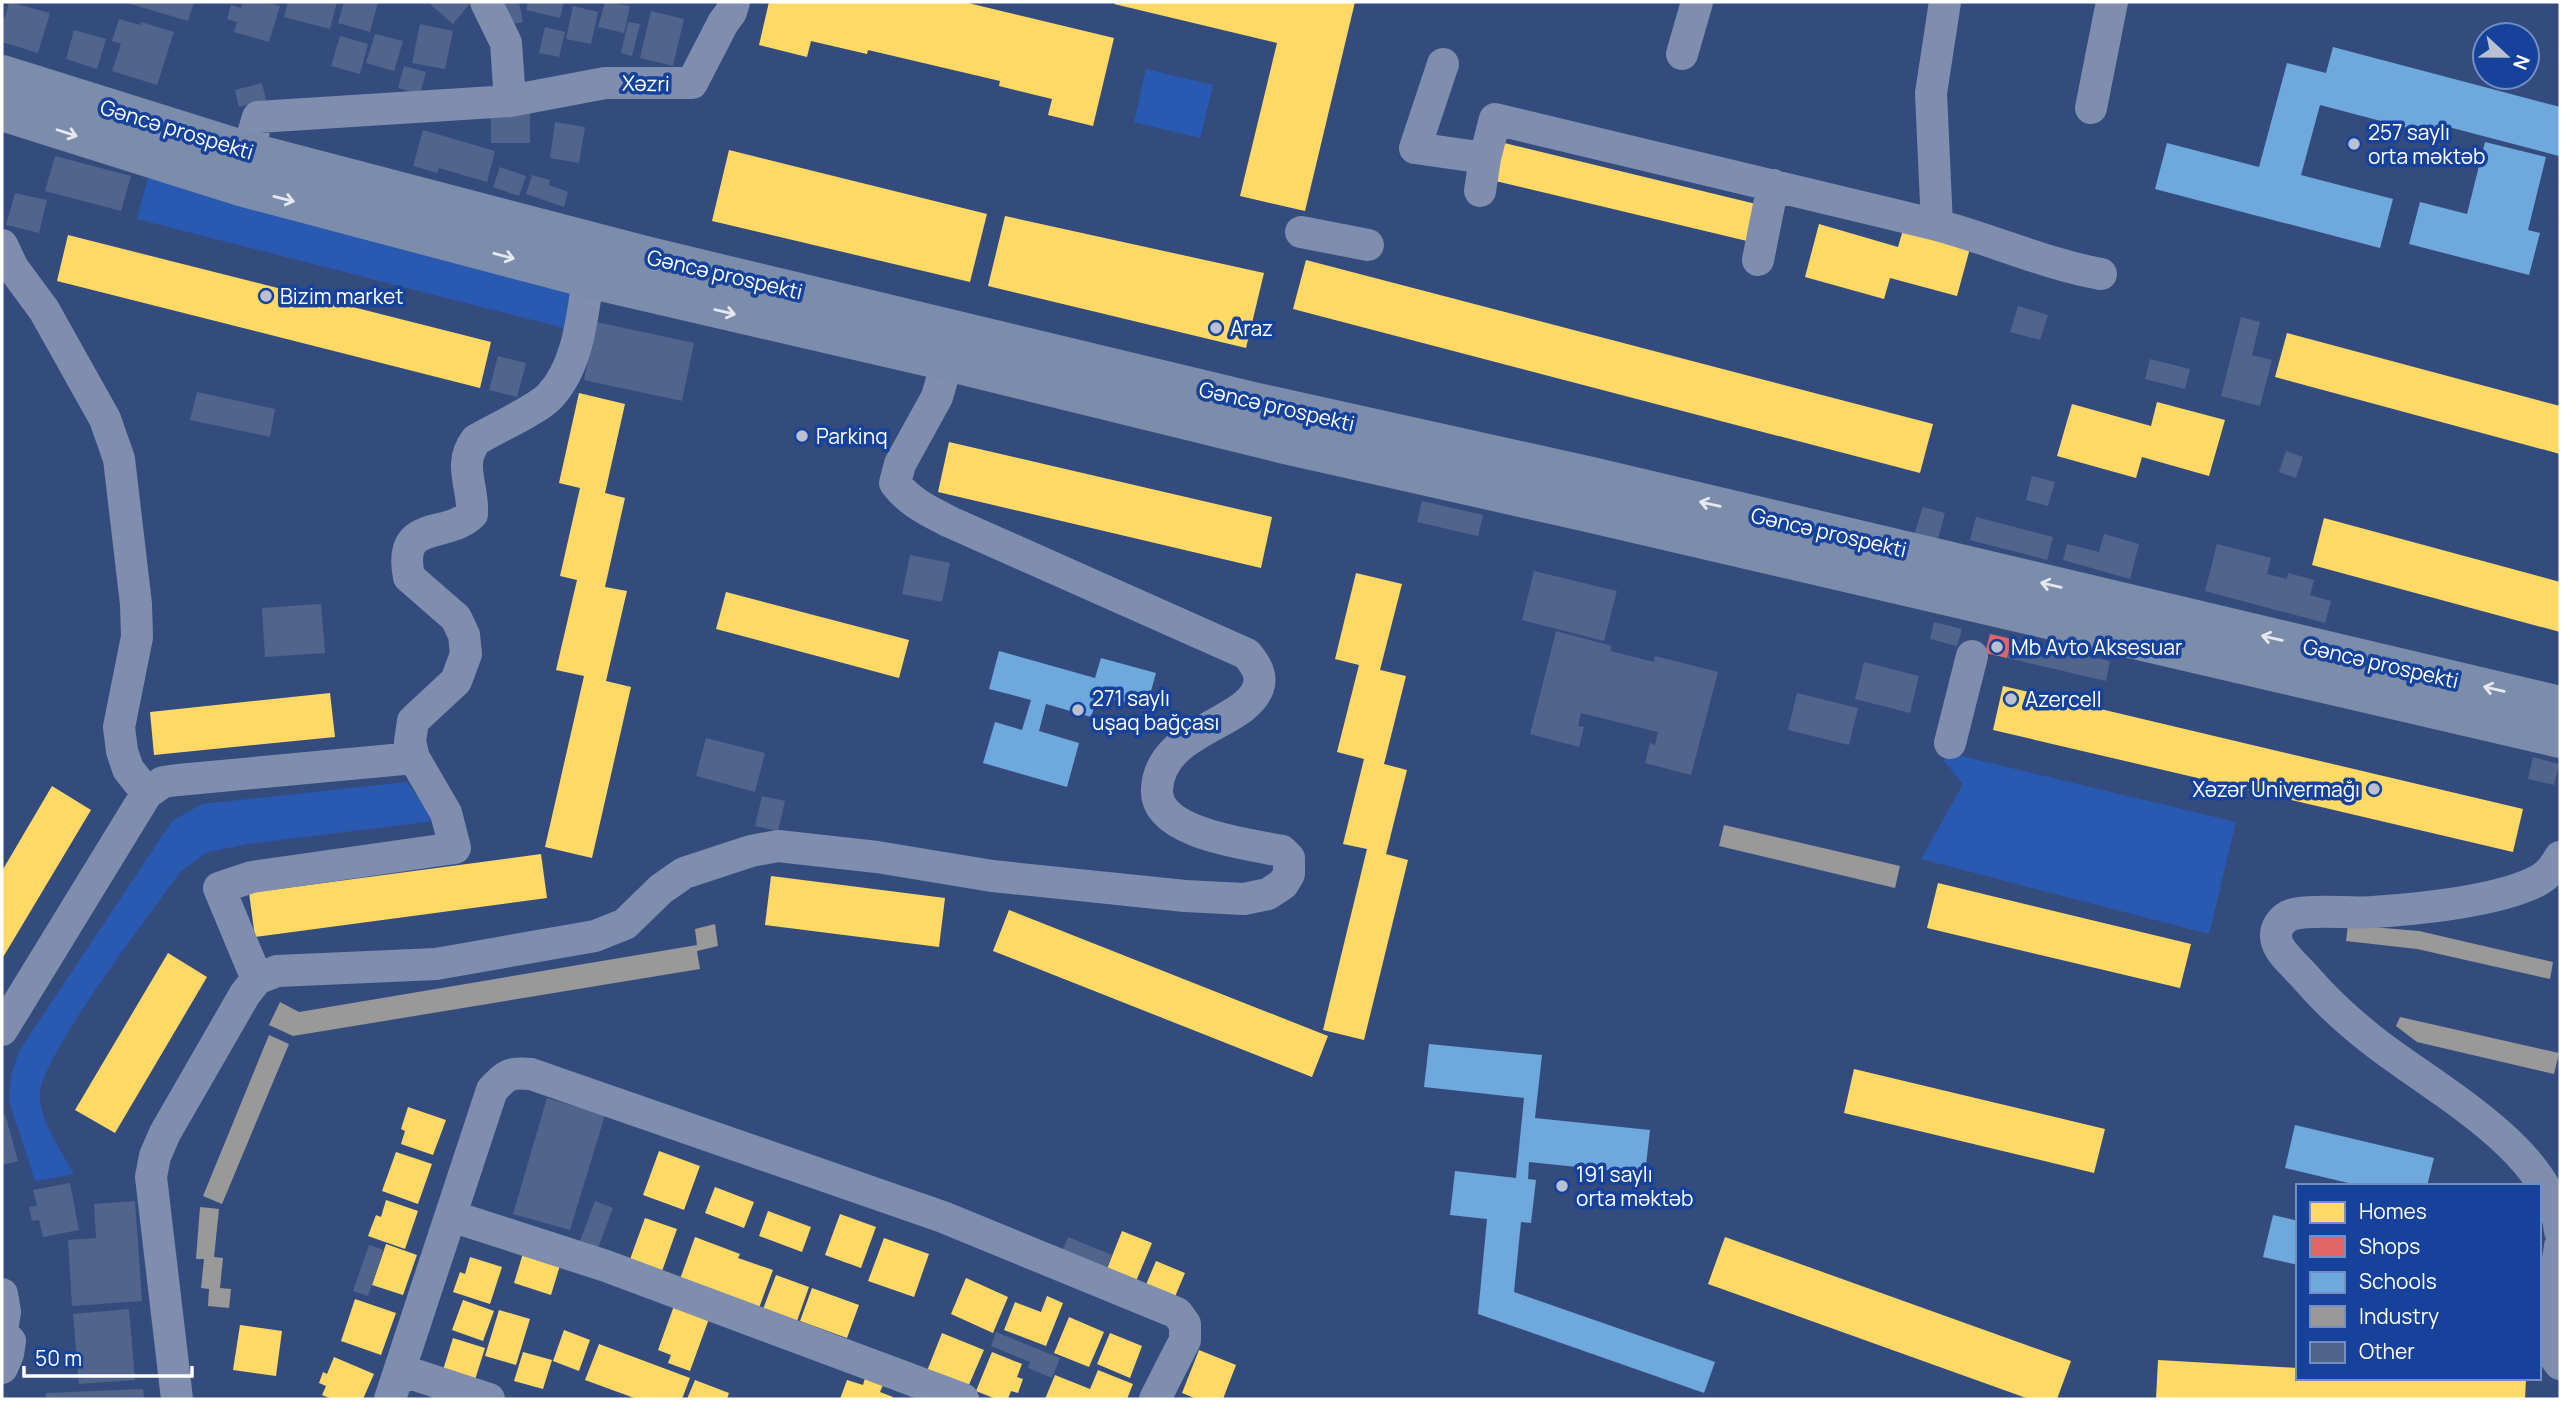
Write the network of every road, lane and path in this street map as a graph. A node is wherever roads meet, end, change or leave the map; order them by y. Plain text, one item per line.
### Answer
1 (486, 2) edge
2 (734, 2) edge
3 (1697, 2) edge
4 (1945, 2) edge
5 (2112, 2) edge
6 (1682, 54) dead end
7 (1443, 64) dead end
8 (2, 74) edge
9 (510, 101) junction
10 (2091, 108) dead end
11 (5, 119) edge
12 (248, 151) junction
13 (1485, 158) junction
14 (1773, 185) junction
15 (1480, 191) dead end
16 (386, 205) junction
17 (1937, 225) junction
18 (1301, 232) dead end
19 (2, 244) edge
20 (1368, 245) dead end
21 (1758, 260) dead end
22 (2101, 274) dead end
23 (588, 279) junction
24 (947, 362) junction
25 (1290, 428) junction
26 (1972, 656) dead end
27 (2560, 705) edge
28 (2560, 739) edge
29 (1950, 743) dead end
30 (414, 758) junction
31 (147, 793) junction
32 (2560, 857) edge
33 (257, 979) junction
34 (2, 1030) edge
35 (451, 1216) junction
36 (2560, 1231) edge
37 (2560, 1246) edge
38 (2, 1294) edge
39 (2, 1331) edge
40 (2560, 1364) edge
41 (2, 1368) edge
42 (395, 1385) edge
43 (177, 1399) edge
44 (489, 1399) edge
45 (963, 1399) edge
46 (1155, 1399) edge

1 - 9 street
2 - 9 street, Xəzri
3 - 6 street
4 - 17 street
5 - 10 street
7 - 13 street
8 - 12 main road, Gəncə prospekti
9 - 12 street
11 -> 16 main road, Gəncə prospekti
12 - 16 main road, Gəncə prospekti
13 - 14 street
13 - 15 street
14 - 17 street
14 - 21 street
16 -> 23 main road, Gəncə prospekti
16 - 25 main road, Gəncə prospekti
17 - 22 street
18 - 20 street
19 - 31 street
23 -> 24 main road, Gəncə prospekti
23 - 30 street
24 - 25 main road, Gəncə prospekti
24 - 33 street
27 -> 25 main road, Gəncə prospekti
25 - 28 main road, Gəncə prospekti
26 - 29 street
30 - 31 street
30 - 33 street
31 - 34 street
32 - 36 street
33 - 43 street
35 - 42 street
35 - 45 street
35 - 46 street
37 - 40 street
38 - 39 street
39 - 41 street
42 - 44 street

